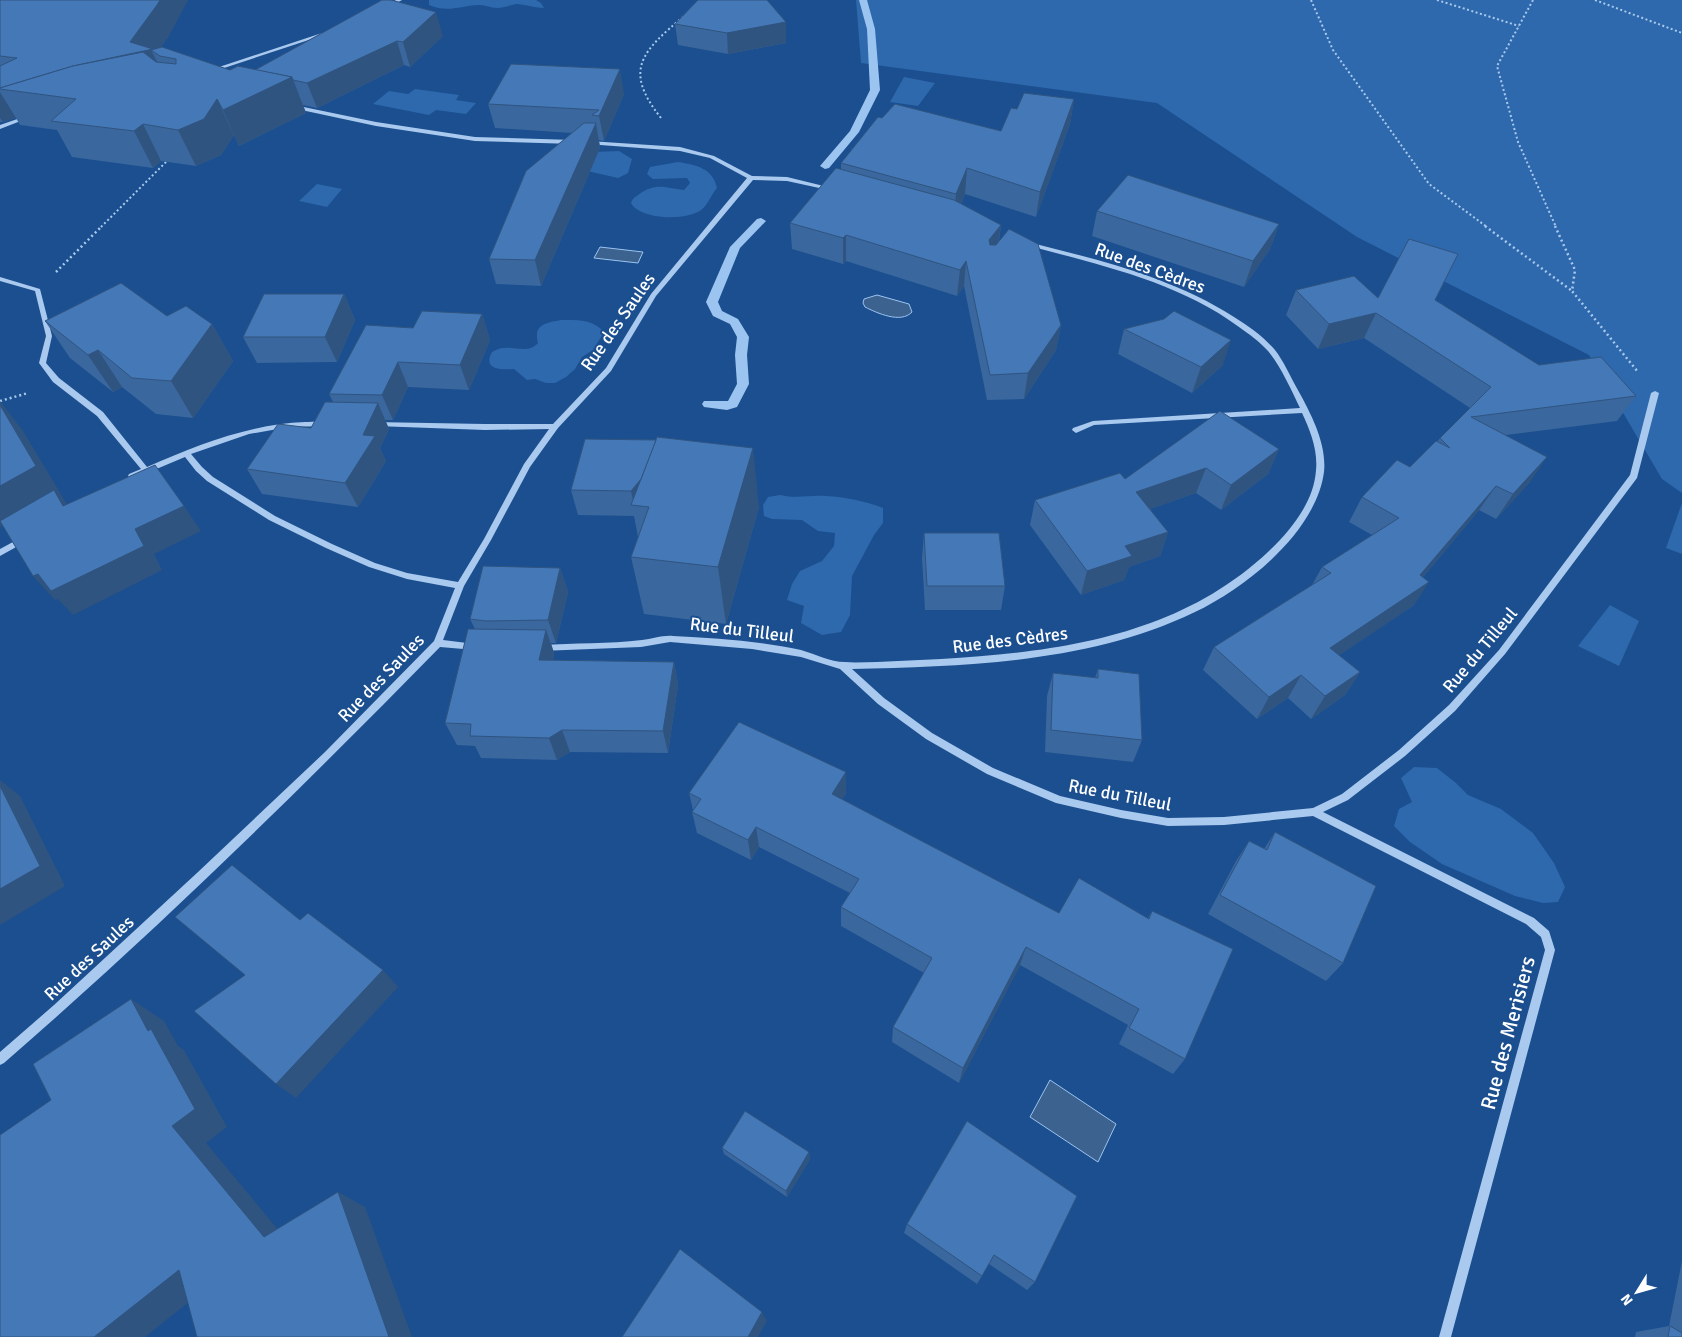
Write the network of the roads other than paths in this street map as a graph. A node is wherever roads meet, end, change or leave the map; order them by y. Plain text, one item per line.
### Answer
1 (400, 0) edge
2 (383, 8) edge
3 (329, 32) edge
4 (213, 70) junction
5 (205, 73) edge
6 (220, 77) edge
7 (290, 106) dead end
8 (36, 115) edge
9 (0, 127) edge
10 (680, 149) joint
11 (751, 178) junction
12 (844, 192) edge
13 (1019, 241) edge
14 (0, 279) edge
15 (1655, 393) road end
16 (1306, 410) junction
17 (335, 423) edge
18 (365, 424) edge
19 (555, 426) junction
20 (1076, 430) dead end
21 (186, 453) junction
22 (145, 469) junction
23 (121, 482) edge
24 (32, 534) edge
25 (0, 553) edge
26 (460, 586) junction
27 (438, 643) junction
28 (488, 648) edge
29 (534, 648) edge
30 (843, 666) junction
31 (1314, 812) junction
32 (0, 1059) edge
33 (1445, 1337) edge

1 - 2 street
3 - 4 street
4 - 5 street
4 - 6 street
7 - 10 street
8 - 9 street
10 - 11 street
11 - 12 street
11 - 19 street, Rue des Saules
13 - 16 street, Rue des Cèdres
14 - 22 street
15 - 31 street, Rue du Tilleul
16 - 20 street
16 - 30 street, Rue des Cèdres
17 - 21 street
18 - 19 street
19 - 26 street, Rue des Saules
21 - 22 street
21 - 26 street
22 - 23 street
24 - 25 street
26 - 27 street, Rue des Saules
27 - 28 street
27 - 32 street, Rue des Saules
29 - 30 street, Rue du Tilleul
30 - 31 street, Rue du Tilleul
31 - 33 street, Rue des Merisiers

